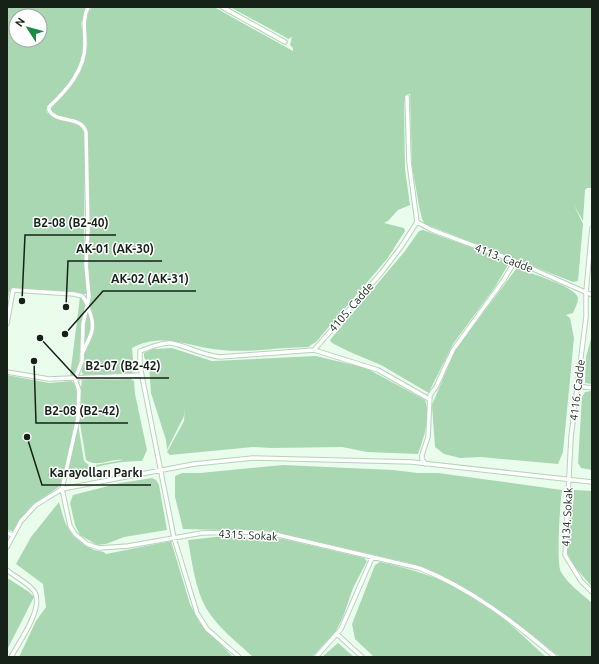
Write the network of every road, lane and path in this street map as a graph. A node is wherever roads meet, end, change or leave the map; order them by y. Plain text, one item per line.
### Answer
1 (88, 7) edge
2 (222, 7) edge
3 (285, 42) dead end
4 (407, 97) dead end
5 (417, 222) junction
6 (592, 228) edge
7 (515, 261) junction
8 (586, 292) junction
9 (592, 295) edge
10 (87, 304) junction
11 (7, 324) edge
12 (314, 350) junction
13 (82, 355) junction
14 (7, 372) edge
15 (142, 375) junction
16 (75, 379) junction
17 (577, 386) junction
18 (592, 388) edge
19 (430, 399) junction
20 (426, 464) junction
21 (160, 471) junction
22 (568, 480) junction
23 (592, 482) edge
24 (62, 489) junction
25 (7, 533) edge
26 (13, 535) junction
27 (174, 538) junction
28 (7, 547) edge
29 (372, 558) junction
30 (7, 570) edge
31 (592, 592) edge
32 (337, 634) junction
33 (11, 657) edge
34 (239, 657) edge
35 (316, 657) edge
36 (362, 657) edge
37 (555, 657) edge

1 - 10 street
2 - 3 street
4 - 5 street
5 - 7 street, 4113. Cadde
5 - 12 street, 4105. Cadde
6 - 8 street, 4116. Cadde
7 - 8 street, 4113. Cadde
7 - 19 street
8 - 9 street, 4113. Cadde
8 - 17 street, 4116. Cadde
10 - 11 street
10 - 13 street
10 - 13 street
12 - 15 street
12 - 19 street
13 - 16 street
14 - 16 street
15 - 16 street
15 - 21 street
16 - 24 street, 4315. Sokak
17 - 18 street
17 - 22 street, 4116. Cadde
19 - 20 street
20 - 21 street
20 - 22 street
21 - 24 street
21 - 27 street
22 - 23 street
22 - 31 street, 4134. Sokak
24 - 26 street
24 - 27 street, 4315. Sokak
25 - 26 street
26 - 28 street
27 - 29 street, 4315. Sokak
27 - 34 street
29 - 32 street
29 - 37 street, 4315. Sokak
30 - 33 street
32 - 35 street
32 - 36 street

